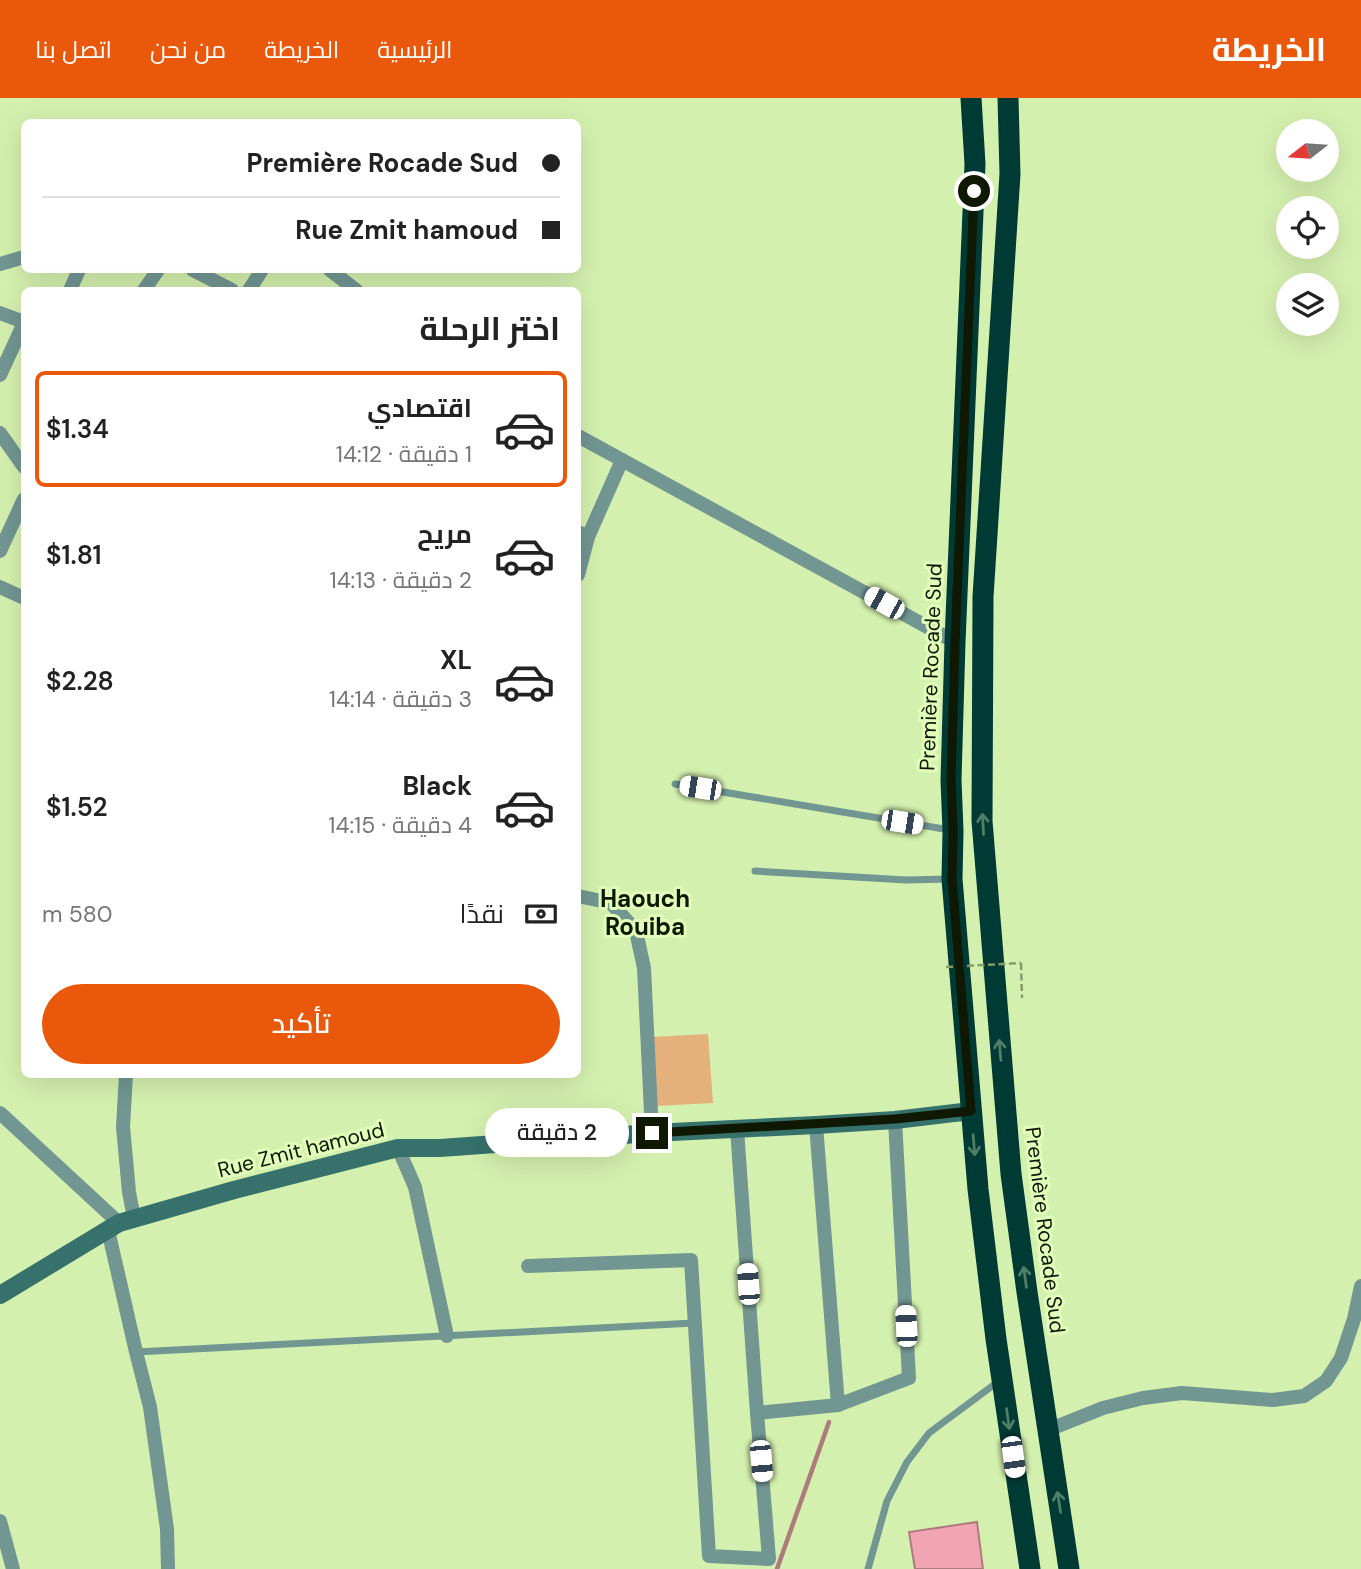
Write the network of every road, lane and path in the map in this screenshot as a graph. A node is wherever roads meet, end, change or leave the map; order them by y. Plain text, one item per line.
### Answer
1 (971, 98) edge
2 (1008, 98) edge
3 (21, 258) edge
4 (0, 265) edge
5 (199, 273) edge
6 (334, 273) edge
7 (226, 287) edge
8 (352, 287) edge
9 (0, 313) edge
10 (21, 321) edge
11 (21, 329) edge
12 (0, 375) edge
13 (0, 433) edge
14 (581, 438) edge
15 (622, 460) junction
16 (21, 463) edge
17 (21, 504) edge
18 (4, 531) edge
19 (583, 535) edge
20 (0, 551) edge
21 (0, 587) edge
22 (21, 596) edge
23 (955, 642) junction
24 (675, 784) dead end
25 (953, 831) junction
26 (755, 871) dead end
27 (952, 879) junction
28 (581, 897) edge
29 (946, 967) dead end
30 (1022, 998) dead end
31 (126, 1078) edge
32 (971, 1111) junction
33 (0, 1113) edge
34 (895, 1119) junction
35 (816, 1125) junction
36 (737, 1129) junction
37 (652, 1133) junction
38 (398, 1148) junction
39 (120, 1223) junction
40 (528, 1266) dead end
41 (1361, 1286) edge
42 (0, 1295) edge
43 (695, 1323) junction
44 (447, 1336) junction
45 (136, 1352) junction
46 (1002, 1378) junction
47 (838, 1405) junction
48 (757, 1413) junction
49 (1048, 1430) junction
50 (0, 1521) edge
51 (13, 1569) edge
52 (168, 1569) edge
53 (868, 1569) edge
54 (1030, 1569) edge
55 (1069, 1569) edge

1 - 23 highway, Première Rocade Sud
49 -> 2 highway, Première Rocade Sud
3 - 4 street
5 - 7 street
6 - 8 street
9 - 10 street
11 - 12 street
13 - 16 street
14 - 15 street
15 - 19 street
15 - 23 street
17 - 18 street
18 - 20 street
21 - 22 street
23 - 25 highway, Première Rocade Sud
24 - 25 lane
25 - 27 highway, Première Rocade Sud
26 - 27 lane
27 - 32 highway, Première Rocade Sud
28 - 37 street
29 - 30 path, bridge
31 - 39 street
32 - 34 street, Rue Zmit hamoud
32 -> 46 highway, Première Rocade Sud
33 - 39 street
34 - 35 street, Rue Zmit hamoud
34 - 47 street
35 - 36 street, Rue Zmit hamoud
35 - 47 street
36 - 37 street, Rue Zmit hamoud
36 - 48 street
37 - 38 street, Rue Zmit hamoud
38 - 39 street, Rue Zmit hamoud
38 - 44 street
39 - 42 street, Rue Zmit hamoud
39 - 45 street
40 - 43 street
41 - 49 street
43 - 44 lane
43 - 48 street
44 - 45 lane
45 - 52 street
46 - 53 lane
46 -> 54 highway, Première Rocade Sud
47 - 48 street
55 -> 49 highway, Première Rocade Sud
50 - 51 street

